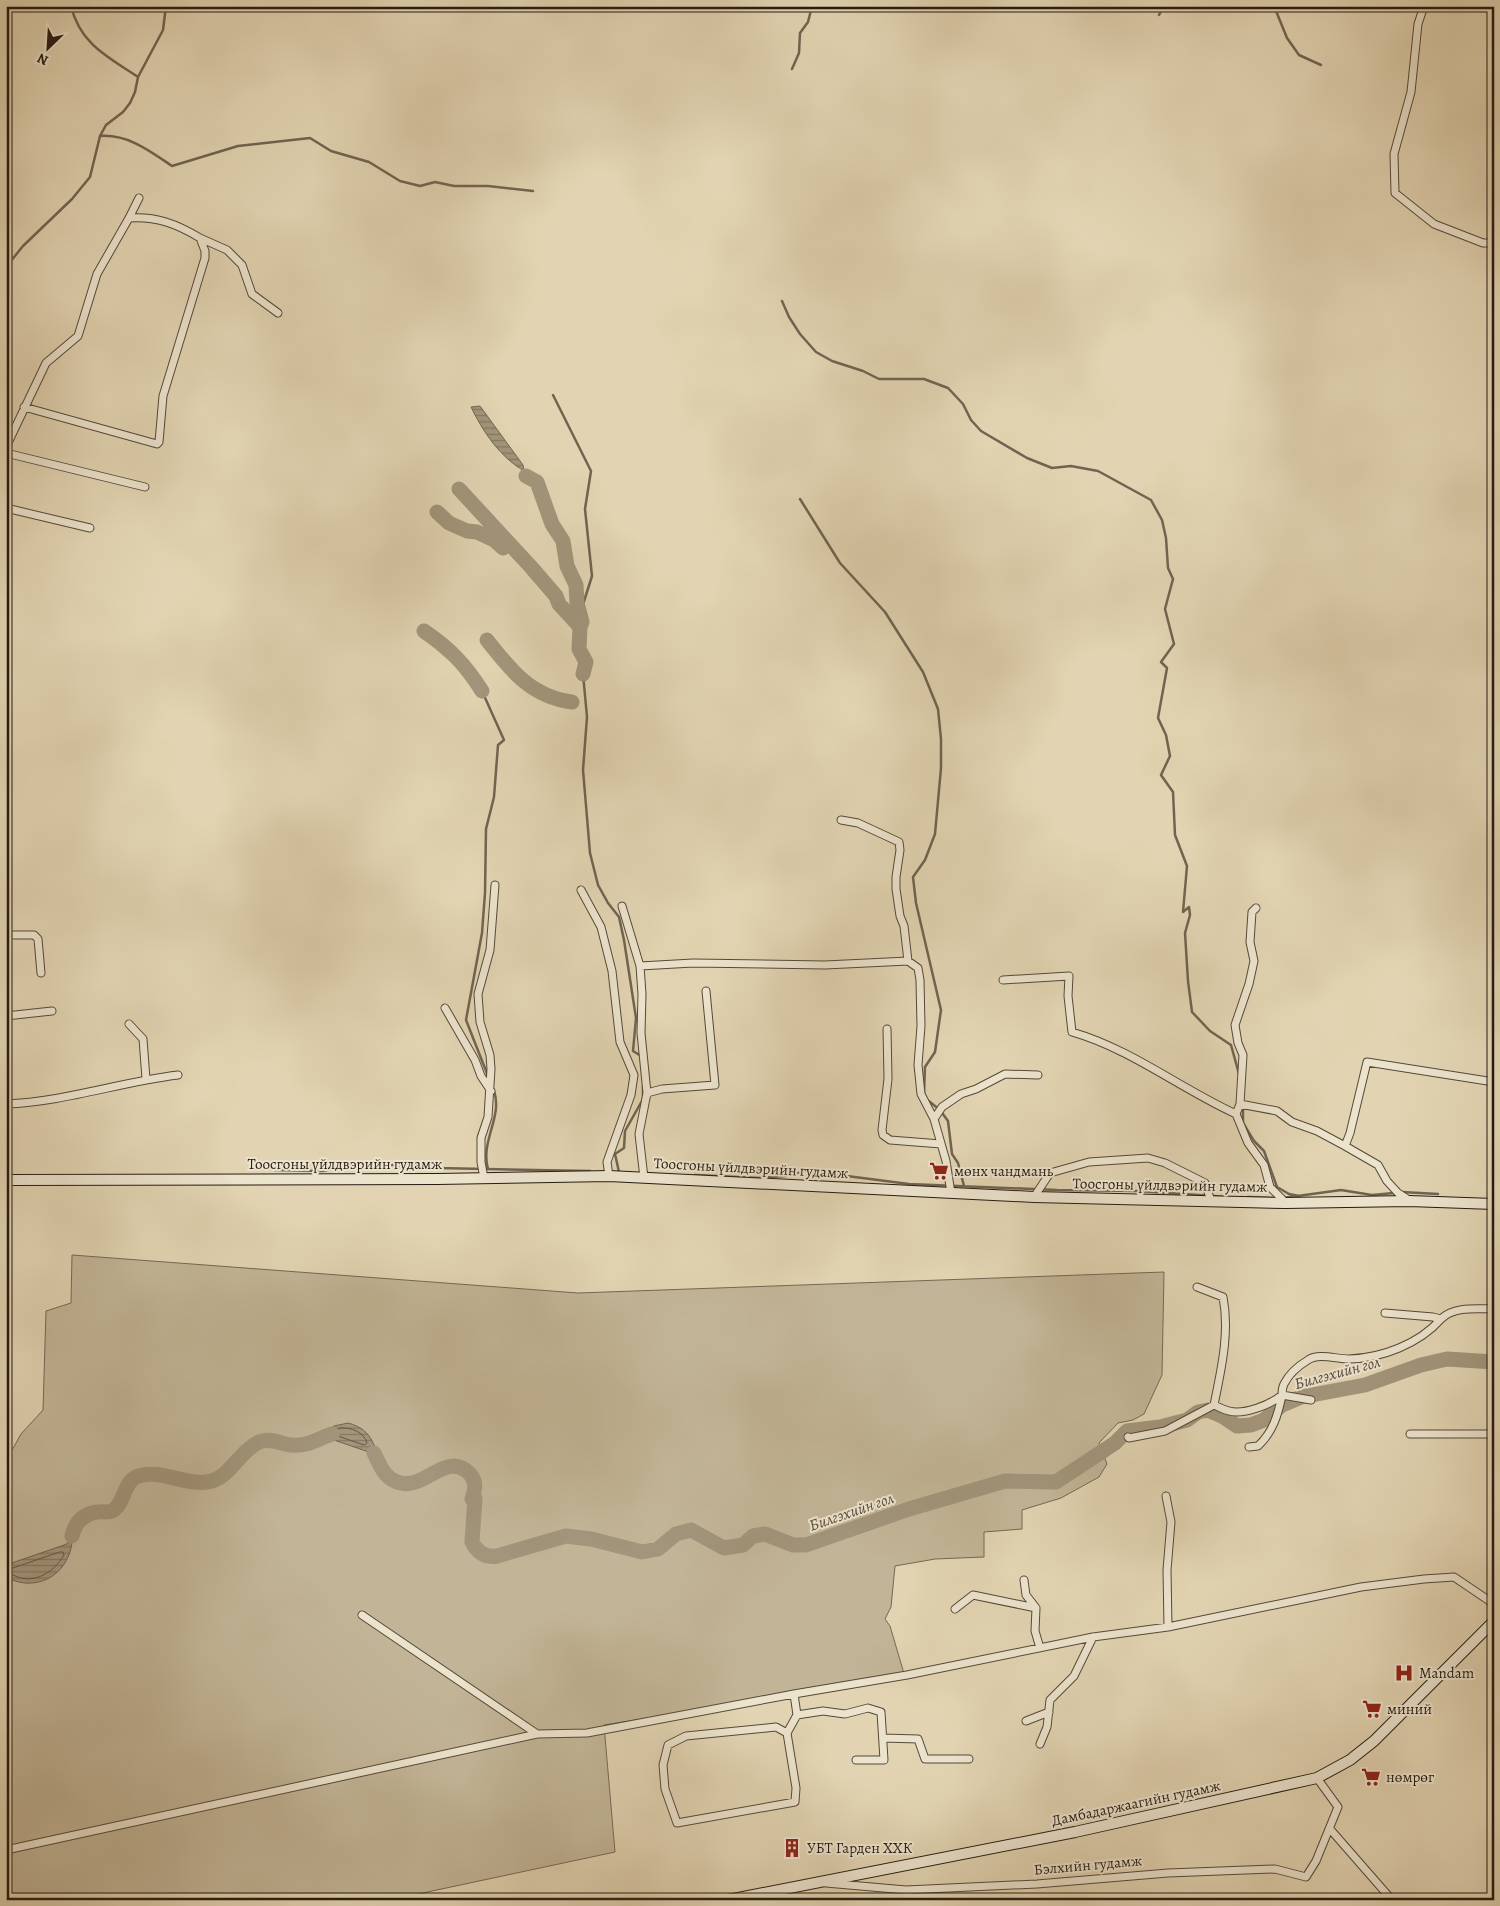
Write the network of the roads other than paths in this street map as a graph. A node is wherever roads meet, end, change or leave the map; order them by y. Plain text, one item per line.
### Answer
1 (1424, 6) edge
2 (139, 198) dead end
3 (129, 218) junction
4 (200, 238) junction
5 (1494, 243) edge
6 (278, 313) dead end
7 (24, 407) junction
8 (6, 447) edge
9 (6, 453) edge
10 (145, 487) dead end
11 (6, 508) edge
12 (90, 528) dead end
13 (841, 820) dead end
14 (495, 885) dead end
15 (581, 890) dead end
16 (622, 906) dead end
17 (1256, 908) dead end
18 (6, 935) edge
19 (908, 961) junction
20 (640, 966) junction
21 (41, 973) dead end
22 (1003, 980) dead end
23 (706, 991) dead end
24 (445, 1008) dead end
25 (52, 1011) dead end
26 (6, 1016) edge
27 (129, 1024) dead end
28 (887, 1029) dead end
29 (178, 1075) dead end
30 (1038, 1075) dead end
31 (146, 1079) junction
32 (1494, 1082) edge
33 (491, 1091) junction
34 (647, 1093) junction
35 (6, 1104) edge
36 (1240, 1104) junction
37 (1236, 1114) junction
38 (934, 1119) junction
39 (941, 1144) junction
40 (1345, 1146) junction
41 (609, 1176) junction
42 (484, 1178) junction
43 (644, 1178) junction
44 (6, 1180) edge
45 (951, 1193) junction
46 (1034, 1197) junction
47 (1210, 1201) junction
48 (1410, 1201) junction
49 (1285, 1203) junction
50 (1494, 1204) edge
51 (1196, 1287) dead end
52 (1494, 1308) edge
53 (1385, 1313) dead end
54 (1441, 1319) junction
55 (1281, 1399) junction
56 (1311, 1400) dead end
57 (1214, 1405) junction
58 (1410, 1434) dead end
59 (1494, 1434) edge
60 (1128, 1437) dead end
61 (1249, 1447) dead end
62 (1166, 1496) dead end
63 (1024, 1580) dead end
64 (1494, 1604) edge
65 (1036, 1608) junction
66 (955, 1609) dead end
67 (362, 1615) dead end
68 (1494, 1621) edge
69 (1168, 1627) junction
70 (1093, 1638) junction
71 (1040, 1648) junction
72 (794, 1694) junction
73 (1048, 1712) junction
74 (796, 1715) junction
75 (1026, 1721) dead end
76 (787, 1733) junction
77 (537, 1734) junction
78 (883, 1738) junction
79 (1040, 1744) dead end
80 (969, 1759) dead end
81 (856, 1760) dead end
82 (1317, 1778) junction
83 (1330, 1828) junction
84 (6, 1850) edge
85 (818, 1883) junction
86 (728, 1900) edge
87 (1392, 1900) edge

1 - 5 street
2 - 3 street
3 - 4 street
3 - 7 street
4 - 6 street
4 - 7 street
7 - 8 street
9 - 10 street
11 - 12 street
13 - 19 street
14 - 33 street
15 - 41 street
16 - 20 street
17 - 36 street
18 - 21 street
19 - 20 street
19 - 38 street
20 - 34 street
22 - 37 street
23 - 34 street
24 - 33 street
25 - 26 street
27 - 31 street
28 - 39 street
29 - 31 street
30 - 38 street
31 - 35 street
32 - 40 street
33 - 42 street
34 - 43 street
36 - 37 street
36 - 40 street
37 - 49 street
38 - 39 street
39 - 45 street
40 - 48 street
41 - 42 main road, Тоосгоны үйлдвэрийн гудамж
41 - 43 main road, Тоосгоны үйлдвэрийн гудамж
42 - 44 main road, Тоосгоны үйлдвэрийн гудамж
43 - 45 main road, Тоосгоны үйлдвэрийн гудамж
45 - 46 main road, Тоосгоны үйлдвэрийн гудамж
46 - 47 main road, Тоосгоны үйлдвэрийн гудамж
46 - 47 street
47 - 49 main road, Тоосгоны үйлдвэрийн гудамж
48 - 49 main road, Тоосгоны үйлдвэрийн гудамж
48 - 50 main road, Тоосгоны үйлдвэрийн гудамж
51 - 57 street
52 - 54 street
53 - 54 street
54 - 55 street
55 - 56 street
55 - 57 street
55 - 61 street
57 - 60 street
58 - 59 street
62 - 69 street
63 - 65 street
64 - 69 street
65 - 66 street
65 - 71 street
67 - 77 street
68 - 82 main road, Дамбадаржаагийн гудамж
69 - 70 street
70 - 71 street
70 - 73 street
71 - 72 street
72 - 74 street
72 - 77 street
73 - 75 street
73 - 79 street
74 - 76 street
74 - 78 street
76 - 76 street
77 - 84 street
78 - 80 street
78 - 81 street
82 - 83 street, Бэлхийн гудамж
82 - 85 main road, Дамбадаржаагийн гудамж
83 - 85 street, Бэлхийн гудамж
83 - 87 street
85 - 86 main road, Дамбадаржаагийн гудамж

